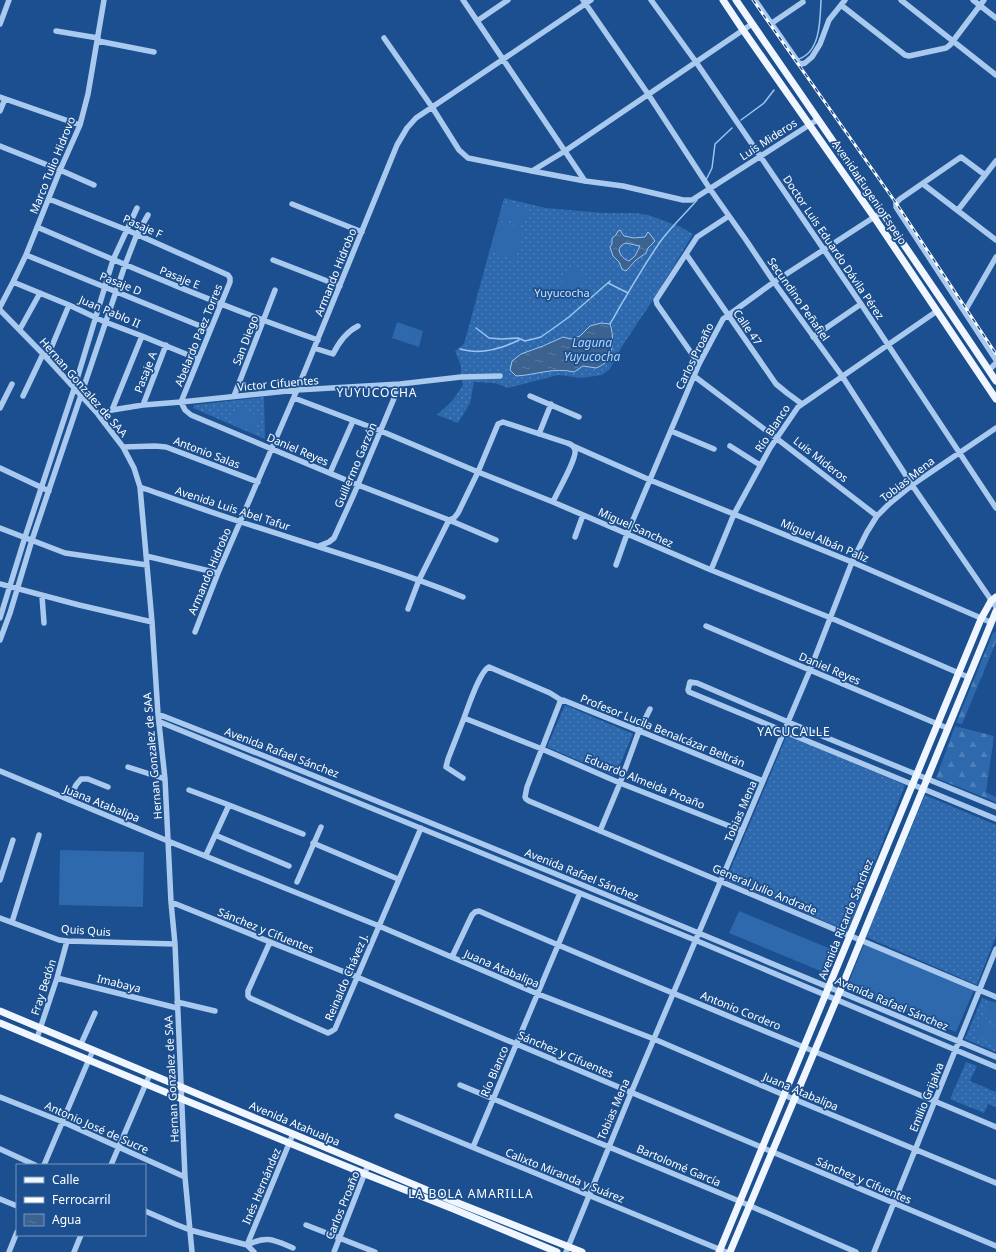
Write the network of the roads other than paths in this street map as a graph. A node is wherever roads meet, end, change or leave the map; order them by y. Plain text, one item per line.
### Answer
1 (9, 0) edge
2 (104, 0) edge
3 (463, 0) edge
4 (508, 0) edge
5 (591, 0) edge
6 (651, 0) edge
7 (723, 0) edge
8 (736, 0) edge
9 (755, 0) edge
10 (845, 0) edge
11 (901, 0) edge
12 (973, 0) edge
13 (984, 0) edge
14 (584, 2) edge
15 (803, 2) dead end
16 (841, 5) junction
17 (980, 6) junction
18 (996, 18) edge
19 (476, 21) junction
20 (772, 23) junction
21 (0, 24) edge
22 (752, 24) junction
23 (743, 30) junction
24 (56, 31) dead end
25 (384, 38) dead end
26 (98, 39) junction
27 (953, 42) junction
28 (154, 52) dead end
29 (503, 60) junction
30 (696, 62) junction
31 (996, 75) edge
32 (648, 94) junction
33 (3, 98) edge
34 (432, 107) junction
35 (0, 111) edge
36 (817, 120) junction
37 (810, 124) junction
38 (80, 125) junction
39 (0, 146) edge
40 (565, 151) junction
41 (760, 157) junction
42 (996, 161) edge
43 (60, 170) junction
44 (532, 171) junction
45 (985, 175) junction
46 (585, 181) junction
47 (923, 184) junction
48 (94, 185) dead end
49 (710, 189) junction
50 (49, 199) junction
51 (292, 204) dead end
52 (137, 208) dead end
53 (958, 210) junction
54 (882, 212) junction
55 (148, 215) dead end
56 (729, 216) junction
57 (874, 217) junction
58 (37, 227) junction
59 (127, 230) junction
60 (362, 232) junction
61 (137, 234) junction
62 (996, 240) edge
63 (824, 250) junction
64 (686, 254) junction
65 (26, 255) junction
66 (996, 257) edge
67 (113, 260) junction
68 (273, 260) dead end
69 (125, 265) junction
70 (228, 275) joint
71 (13, 282) junction
72 (774, 282) junction
73 (340, 286) junction
74 (106, 288) junction
75 (275, 290) dead end
76 (116, 292) junction
77 (40, 293) junction
78 (221, 304) junction
79 (861, 304) junction
80 (69, 305) junction
81 (0, 308) edge
82 (937, 311) junction
83 (965, 311) junction
84 (728, 316) junction
85 (96, 318) junction
86 (264, 321) junction
87 (105, 322) junction
88 (358, 326) dead end
89 (20, 330) junction
90 (210, 330) junction
91 (142, 336) junction
92 (813, 337) junction
93 (318, 340) junction
94 (888, 344) junction
95 (166, 345) junction
96 (314, 348) junction
97 (45, 356) junction
98 (198, 358) junction
99 (996, 360) edge
100 (996, 363) edge
101 (699, 364) junction
102 (989, 370) junction
103 (500, 376) dead end
104 (694, 376) junction
105 (842, 376) junction
106 (996, 381) edge
107 (12, 384) dead end
108 (400, 384) junction
109 (74, 389) junction
110 (297, 390) junction
111 (81, 395) junction
112 (23, 396) dead end
113 (234, 396) junction
114 (530, 396) dead end
115 (294, 398) junction
116 (996, 399) edge
117 (1, 401) edge
118 (181, 402) junction
119 (551, 404) junction
120 (802, 404) junction
121 (143, 405) junction
122 (0, 408) edge
123 (112, 410) junction
124 (97, 413) junction
125 (579, 417) dead end
126 (353, 421) junction
127 (996, 428) edge
128 (381, 431) junction
129 (671, 431) junction
130 (539, 434) junction
131 (776, 438) junction
132 (573, 446) junction
133 (730, 446) dead end
134 (123, 447) junction
135 (272, 449) junction
136 (714, 449) dead end
137 (958, 452) junction
138 (760, 466) junction
139 (0, 468) edge
140 (478, 472) junction
141 (330, 473) junction
142 (650, 480) junction
143 (258, 482) junction
144 (358, 485) junction
145 (912, 485) junction
146 (42, 487) junction
147 (140, 488) junction
148 (49, 491) junction
149 (552, 502) junction
150 (996, 508) edge
151 (734, 514) junction
152 (583, 515) junction
153 (877, 516) junction
154 (449, 520) junction
155 (241, 522) junction
156 (0, 528) edge
157 (627, 534) junction
158 (574, 537) dead end
159 (25, 538) junction
160 (32, 540) junction
161 (496, 540) dead end
162 (319, 546) junction
163 (146, 556) junction
164 (852, 562) junction
165 (147, 565) junction
166 (616, 565) dead end
167 (711, 570) junction
168 (218, 573) junction
169 (419, 580) junction
170 (0, 584) edge
171 (10, 587) junction
172 (18, 590) junction
173 (42, 596) junction
174 (463, 596) dead end
175 (994, 599) edge
176 (996, 607) edge
177 (408, 609) dead end
178 (996, 611) edge
179 (0, 618) edge
180 (831, 618) junction
181 (981, 619) junction
182 (152, 622) junction
183 (990, 622) junction
184 (44, 623) dead end
185 (706, 626) dead end
186 (195, 632) dead end
187 (0, 640) edge
188 (810, 670) junction
189 (959, 673) junction
190 (968, 677) junction
191 (560, 703) junction
192 (650, 709) dead end
193 (158, 714) junction
194 (464, 718) junction
195 (160, 722) junction
196 (788, 722) junction
197 (938, 724) junction
198 (947, 728) junction
199 (639, 731) junction
200 (784, 731) junction
201 (542, 749) junction
202 (128, 766) dead end
203 (0, 771) edge
204 (916, 774) junction
205 (463, 778) dead end
206 (926, 779) junction
207 (165, 780) junction
208 (763, 782) junction
209 (620, 783) junction
210 (912, 784) junction
211 (108, 787) dead end
212 (922, 789) junction
213 (189, 790) dead end
214 (69, 800) junction
215 (229, 805) junction
216 (996, 807) edge
217 (996, 819) edge
218 (321, 827) dead end
219 (421, 828) junction
220 (600, 831) junction
221 (742, 831) junction
222 (215, 834) junction
223 (303, 834) dead end
224 (39, 835) dead end
225 (13, 840) dead end
226 (168, 841) junction
227 (313, 844) junction
228 (206, 855) junction
229 (289, 866) dead end
230 (398, 879) junction
231 (0, 880) edge
232 (721, 881) junction
233 (297, 882) dead end
234 (580, 893) junction
235 (612, 896) junction
236 (171, 902) junction
237 (608, 905) junction
238 (0, 918) edge
239 (12, 922) junction
240 (379, 926) junction
241 (699, 932) junction
242 (851, 935) junction
243 (695, 940) junction
244 (860, 940) junction
245 (68, 941) junction
246 (270, 942) junction
247 (175, 944) junction
248 (558, 946) junction
249 (996, 949) edge
250 (452, 957) junction
251 (357, 977) junction
252 (57, 978) junction
253 (829, 987) junction
254 (980, 990) junction
255 (840, 991) junction
256 (674, 993) junction
257 (538, 994) junction
258 (826, 995) junction
259 (996, 997) edge
260 (836, 999) junction
261 (177, 1005) junction
262 (0, 1011) edge
263 (215, 1011) dead end
264 (95, 1013) dead end
265 (0, 1023) edge
266 (40, 1028) junction
267 (37, 1038) junction
268 (654, 1039) junction
269 (959, 1042) junction
270 (81, 1044) junction
271 (516, 1044) junction
272 (804, 1046) junction
273 (93, 1050) junction
274 (815, 1050) junction
275 (955, 1050) junction
276 (996, 1057) edge
277 (89, 1060) junction
278 (996, 1067) edge
279 (150, 1074) junction
280 (146, 1083) junction
281 (460, 1085) dead end
282 (181, 1087) junction
283 (631, 1093) junction
284 (784, 1095) junction
285 (0, 1096) edge
286 (182, 1099) junction
287 (493, 1099) junction
288 (794, 1099) junction
289 (935, 1101) junction
290 (397, 1116) dead end
291 (63, 1122) junction
292 (996, 1127) edge
293 (293, 1134) junction
294 (290, 1143) junction
295 (118, 1147) junction
296 (473, 1147) junction
297 (608, 1147) junction
298 (762, 1148) junction
299 (0, 1149) edge
300 (915, 1150) junction
301 (772, 1151) junction
302 (34, 1164) edge
303 (44, 1164) edge
304 (111, 1164) edge
305 (368, 1165) junction
306 (365, 1174) junction
307 (186, 1177) junction
308 (996, 1183) edge
309 (588, 1195) junction
310 (0, 1199) edge
311 (739, 1201) junction
312 (894, 1203) junction
313 (16, 1206) edge
314 (749, 1206) junction
315 (146, 1211) edge
316 (306, 1225) dead end
317 (190, 1230) junction
318 (16, 1234) edge
319 (82, 1236) edge
320 (340, 1238) junction
321 (247, 1245) junction
322 (996, 1246) edge
323 (293, 1248) dead end
324 (567, 1249) edge
325 (722, 1251) edge
326 (9, 1252) edge
327 (74, 1252) edge
328 (192, 1252) edge
329 (254, 1252) edge
330 (334, 1252) edge
331 (374, 1252) edge
332 (556, 1252) edge
333 (582, 1252) edge
334 (730, 1252) edge
335 (856, 1252) edge
336 (874, 1252) edge

1 - 21 street
2 - 26 street, Marco Tulio Hidrovo
3 - 19 street
4 - 19 street
5 - 14 street, Armando Hidrobo
6 - 30 street, Doctor Luis Eduardo Dávila Pérez
7 - 23 main road, Avenida Eugenio Espejo
8 - 22 main road, Avenida Eugenio Espejo
9 - 20 street
10 - 16 street
11 - 27 street
12 - 17 street
13 - 17 street
14 - 29 street, Armando Hidrobo
14 - 32 street, Secundino Peñafiel
15 - 20 street
16 - 20 street
16 - 27 street
17 - 18 street
17 - 27 street
19 - 29 street
22 - 23 street
22 - 36 main road, Avenida Eugenio Espejo
23 - 30 street
23 - 37 main road, Avenida Eugenio Espejo
24 - 26 street
25 - 34 street, Luis Mideros
26 - 28 street
26 - 38 street, Marco Tulio Hidrovo
27 - 31 street
29 - 34 street, Armando Hidrobo
29 - 40 street
30 - 32 street
30 - 41 street, Doctor Luis Eduardo Dávila Pérez
32 - 40 street
32 - 49 street, Secundino Peñafiel
33 - 35 street
33 - 38 street
34 - 44 street, Luis Mideros
34 - 60 street, Armando Hidrobo
36 - 37 street, Luis Mideros
36 - 54 main road, Avenida Eugenio Espejo
37 - 41 street, Luis Mideros
37 - 57 main road, Avenida Eugenio Espejo
38 - 43 street, Marco Tulio Hidrovo
39 - 43 street
40 - 44 street
40 - 46 street
41 - 49 street, Luis Mideros
41 - 63 street, Doctor Luis Eduardo Dávila Pérez
42 - 45 street
43 - 48 street
43 - 50 street, Marco Tulio Hidrovo
44 - 46 street, Luis Mideros
45 - 47 street
45 - 53 street
46 - 49 street, Luis Mideros
47 - 53 street
47 - 83 street
49 - 56 street, Secundino Peñafiel
50 - 58 street, Marco Tulio Hidrovo
50 - 59 street, Pasaje F
51 - 60 street
52 - 59 street
53 - 62 street
54 - 57 street, Carlos Proaño
54 - 102 main road, Avenida Eugenio Espejo
55 - 61 street
56 - 64 street
56 - 72 street, Secundino Peñafiel
57 - 63 street, Carlos Proaño
57 - 82 main road, Avenida Eugenio Espejo
58 - 65 street, Marco Tulio Hidrovo
58 - 67 street, Pasaje E
59 - 61 street, Pasaje F
59 - 67 street
60 - 73 street, Armando Hidrobo
61 - 69 street
61 - 70 street, Pasaje F
63 - 72 street, Carlos Proaño
63 - 79 street, Doctor Luis Eduardo Dávila Pérez
64 - 84 street, Calle 47
64 - 101 street
65 - 71 street, Marco Tulio Hidrovo
65 - 74 street, Pasaje D
66 - 83 street
67 - 69 street, Pasaje E
67 - 74 street
68 - 73 street
69 - 76 street
69 - 78 street, Pasaje E
70 - 78 street, Abelardo Paez Torres
71 - 77 street, Juan Pablo II
71 - 81 street, Marco Tulio Hidrovo
72 - 84 street, Carlos Proaño
72 - 92 street, Secundino Peñafiel
73 - 93 street, Armando Hidrobo
74 - 76 street, Pasaje D
74 - 85 street
75 - 86 street, San Diego
76 - 87 street
76 - 90 street, Pasaje D
77 - 80 street, Juan Pablo II
77 - 89 street
78 - 86 street, Pasaje E
78 - 90 street, Abelardo Paez Torres
79 - 92 street
79 - 94 street, Doctor Luis Eduardo Dávila Pérez
80 - 85 street, Juan Pablo II
80 - 97 street
81 - 89 street, Hernan Gonzalez de SAA
82 - 94 street, Río Blanco
82 - 116 main road, Avenida Eugenio Espejo
83 - 99 street
84 - 101 street, Carlos Proaño
84 - 120 street, Calle 47
85 - 87 street, Juan Pablo II
85 - 109 street
86 - 93 street, Pasaje E
86 - 113 street, San Diego
87 - 91 street, Juan Pablo II
87 - 111 street
88 - 96 street
89 - 97 street, Hernan Gonzalez de SAA
90 - 98 street, Abelardo Paez Torres
91 - 95 street, Juan Pablo II
91 - 123 street
92 - 105 street, Secundino Peñafiel
93 - 96 street, Armando Hidrobo
94 - 105 street, Río Blanco
94 - 137 street, Doctor Luis Eduardo Dávila Pérez
95 - 98 street, Juan Pablo II
95 - 121 street, Pasaje A
96 - 110 street, Armando Hidrobo
97 - 109 street, Hernan Gonzalez de SAA
97 - 112 street
98 - 118 street, Abelardo Paez Torres
100 - 102 street
101 - 104 street, Carlos Proaño
102 - 106 main road, Avenida Eugenio Espejo
103 - 108 street, Victor Cifuentes
104 - 129 street, Carlos Proaño
104 - 131 street, Luis Mideros
105 - 120 street, Río Blanco
105 - 145 street, Secundino Peñafiel
107 - 117 street
108 - 110 street, Victor Cifuentes
108 - 128 street, Guillermo Garzón
109 - 111 street, Hernan Gonzalez de SAA
109 - 146 street
110 - 113 street, Victor Cifuentes
110 - 115 street, Armando Hidrobo
111 - 124 street, Hernan Gonzalez de SAA
111 - 148 street
113 - 118 street, Victor Cifuentes
114 - 119 street
115 - 126 street, Miguel Sanchez
115 - 135 street, Armando Hidrobo
117 - 122 street
118 - 121 street, Victor Cifuentes
118 - 135 street, Daniel Reyes
119 - 125 street
119 - 130 street
120 - 131 street, Río Blanco
121 - 123 street, Victor Cifuentes
123 - 124 street, Victor Cifuentes
124 - 134 street, Hernan Gonzalez de SAA
126 - 128 street, Miguel Sanchez
126 - 141 street
127 - 137 street, Tobias Mena
128 - 140 street, Miguel Sanchez
128 - 144 street, Guillermo Garzón
129 - 136 street
129 - 142 street, Carlos Proaño
130 - 132 street, Miguel Albán Paliz
130 - 140 street, Miguel Albán Paliz
131 - 138 street, Río Blanco
131 - 153 street, Luis Mideros
132 - 142 street, Miguel Albán Paliz
132 - 149 street
133 - 138 street
134 - 143 street, Antonio Salas
134 - 147 street, Hernan Gonzalez de SAA
135 - 141 street, Daniel Reyes
135 - 143 street, Armando Hidrobo
137 - 145 street, Tobias Mena
137 - 150 street, Doctor Luis Eduardo Dávila Pérez
138 - 151 street, Río Blanco
139 - 146 street
140 - 149 street, Miguel Sanchez
140 - 154 street
141 - 144 street, Daniel Reyes
142 - 151 street, Miguel Albán Paliz
142 - 157 street, Carlos Proaño
143 - 155 street, Armando Hidrobo
144 - 154 street, Daniel Reyes
144 - 162 street, Guillermo Garzón
145 - 153 street, Tobias Mena
145 - 175 street, Secundino Peñafiel
146 - 148 street
146 - 159 street
147 - 155 street, Avenida Luis Abel Tafur
147 - 163 street, Hernan Gonzalez de SAA
148 - 160 street
149 - 152 street, Miguel Sanchez
151 - 164 street, Miguel Albán Paliz
151 - 167 street, Río Blanco
152 - 157 street, Miguel Sanchez
152 - 158 street
153 - 164 street, Tobias Mena
154 - 161 street, Daniel Reyes
154 - 169 street
155 - 162 street, Avenida Luis Abel Tafur
155 - 168 street, Armando Hidrobo
156 - 159 street
157 - 166 street, Carlos Proaño
157 - 167 street, Miguel Sanchez
159 - 160 street
159 - 171 street
160 - 165 street
160 - 172 street
162 - 169 street, Avenida Luis Abel Tafur
163 - 165 street, Hernan Gonzalez de SAA
163 - 168 street
164 - 180 street, Tobias Mena
164 - 181 street, Miguel Albán Paliz
165 - 182 street, Hernan Gonzalez de SAA
167 - 180 street, Miguel Sanchez
168 - 186 street, Armando Hidrobo
169 - 174 street, Avenida Luis Abel Tafur
169 - 177 street
170 - 171 street
171 - 172 street
171 - 179 street
172 - 173 street
172 - 187 street
173 - 182 street
173 - 184 street
175 - 176 street, Secundino Peñafiel
175 - 181 main road, Avenida Ricardo Sánchez
178 - 183 main road, Avenida Ricardo Sánchez
180 - 188 street, Tobias Mena
180 - 189 street, Miguel Sanchez
181 - 183 street, Miguel Albán Paliz
181 - 189 main road, Avenida Ricardo Sánchez
182 - 193 street, Hernan Gonzalez de SAA
183 - 190 main road, Avenida Ricardo Sánchez
185 - 188 street, Daniel Reyes
188 - 196 street, Tobias Mena
188 - 197 street, Daniel Reyes
189 - 190 street, Miguel Sanchez
189 - 197 main road, Avenida Ricardo Sánchez
190 - 198 main road, Avenida Ricardo Sánchez
191 - 194 street, Profesor Lucila Benalcázar Beltrán
191 - 199 street, Profesor Lucila Benalcázar Beltrán
191 - 201 street
192 - 199 street
193 - 195 street, Hernan Gonzalez de SAA
193 - 235 street, Avenida Rafael Sánchez
194 - 201 street, Eduardo Almeida Proaño
194 - 205 street
195 - 207 street, Hernan Gonzalez de SAA
195 - 219 street, Avenida Rafael Sánchez
196 - 200 street, Tobias Mena
196 - 200 street
196 - 204 street
197 - 198 street, Daniel Reyes
197 - 204 main road, Avenida Ricardo Sánchez
198 - 206 main road, Avenida Ricardo Sánchez
199 - 208 street, Profesor Lucila Benalcázar Beltrán
199 - 209 street
200 - 208 street, Tobias Mena
200 - 210 street
201 - 209 street, Eduardo Almeida Proaño
201 - 220 street, General Julio Andrade
202 - 207 street
203 - 214 street, Juana Atabalipa
204 - 206 street
204 - 210 main road, Avenida Ricardo Sánchez
206 - 212 main road, Avenida Ricardo Sánchez
206 - 216 street
207 - 226 street, Hernan Gonzalez de SAA
208 - 221 street, Tobias Mena
209 - 220 street
209 - 221 street, Eduardo Almeida Proaño
210 - 212 street
210 - 242 main road, Avenida Ricardo Sánchez
211 - 214 street
212 - 217 street
212 - 244 main road, Avenida Ricardo Sánchez
213 - 215 street
214 - 226 street, Juana Atabalipa
215 - 222 street
215 - 223 street
218 - 227 street
219 - 230 street, Reinaldo Chávez J.
219 - 234 street, Avenida Rafael Sánchez
220 - 232 street, General Julio Andrade
221 - 232 street, Tobias Mena
222 - 228 street
222 - 229 street
224 - 239 street
225 - 231 street
226 - 228 street, Juana Atabalipa
226 - 236 street, Hernan Gonzalez de SAA
227 - 230 street
227 - 233 street
228 - 240 street, Juana Atabalipa
230 - 240 street, Reinaldo Chávez J.
232 - 241 street, Tobias Mena
232 - 242 street, General Julio Andrade
234 - 237 street, Avenida Rafael Sánchez
234 - 248 street, Río Blanco
235 - 237 street
235 - 241 street, Avenida Rafael Sánchez
236 - 246 street, Sánchez y Cifuentes
236 - 247 street, Hernan Gonzalez de SAA
237 - 243 street, Avenida Rafael Sánchez
238 - 239 street, Quis Quis
239 - 245 street, Quis Quis
240 - 250 street, Juana Atabalipa
240 - 251 street, Reinaldo Chávez J.
241 - 243 street, Tobias Mena
241 - 253 street, Avenida Rafael Sánchez
242 - 244 street, General Julio Andrade
242 - 253 main road, Avenida Ricardo Sánchez
243 - 256 street, Tobias Mena
243 - 258 street, Avenida Rafael Sánchez
244 - 254 street, General Julio Andrade
244 - 255 main road, Avenida Ricardo Sánchez
245 - 247 street, Quis Quis
245 - 252 street, Fray Bedón
246 - 251 street, Sánchez y Cifuentes
246 - 251 street, Reinaldo Chávez J.
247 - 261 street, Hernan Gonzalez de SAA
248 - 250 street, Antonio Cordero
248 - 256 street, Antonio Cordero
248 - 257 street, Río Blanco
249 - 254 street, Emilio Grijalva
250 - 257 street, Juana Atabalipa
251 - 271 street, Sánchez y Cifuentes
252 - 261 street, Imabaya
252 - 266 street, Fray Bedón
253 - 255 street, Avenida Rafael Sánchez
253 - 258 main road, Avenida Ricardo Sánchez
254 - 259 street, General Julio Andrade
254 - 269 street, Emilio Grijalva
255 - 260 main road, Avenida Ricardo Sánchez
255 - 269 street, Avenida Rafael Sánchez
256 - 268 street, Tobias Mena
256 - 272 street, Antonio Cordero
257 - 268 street, Juana Atabalipa
257 - 271 street, Río Blanco
258 - 260 street, Avenida Rafael Sánchez
258 - 272 main road, Avenida Ricardo Sánchez
260 - 274 main road, Avenida Ricardo Sánchez
260 - 275 street, Avenida Rafael Sánchez
261 - 263 street, Imabaya
261 - 282 street, Hernan Gonzalez de SAA
262 - 266 main road, Avenida Atahualpa
264 - 270 street
265 - 267 main road, Avenida Atahualpa
266 - 267 street, Fray Bedón
266 - 270 main road, Avenida Atahualpa
267 - 277 main road, Avenida Atahualpa
268 - 283 street, Tobias Mena
268 - 284 street, Juana Atabalipa
269 - 275 street, Emilio Grijalva
269 - 276 street, Avenida Rafael Sánchez
270 - 273 main road, Avenida Atahualpa
271 - 283 street, Sánchez y Cifuentes
271 - 287 street, Río Blanco
272 - 274 street, Antonio Cordero
272 - 284 main road, Avenida Ricardo Sánchez
273 - 277 street
273 - 279 main road, Avenida Atahualpa
274 - 288 main road, Avenida Ricardo Sánchez
274 - 289 street, Antonio Cordero
275 - 278 street, Avenida Rafael Sánchez
275 - 289 street, Emilio Grijalva
277 - 280 main road, Avenida Atahualpa
277 - 291 street
279 - 280 street
279 - 282 main road, Avenida Atahualpa
280 - 286 main road, Avenida Atahualpa
280 - 295 street
281 - 287 street, Bartolomé García
282 - 286 street, Hernan Gonzalez de SAA
282 - 293 main road, Avenida Atahualpa
283 - 297 street, Tobias Mena
283 - 298 street, Sánchez y Cifuentes
284 - 288 street, Juana Atabalipa
284 - 298 main road, Avenida Ricardo Sánchez
285 - 291 street, Antonio José de Sucre
286 - 294 main road, Avenida Atahualpa
286 - 307 street, Hernan Gonzalez de SAA
287 - 296 street, Río Blanco
287 - 297 street, Bartolomé García
288 - 300 street, Juana Atabalipa
288 - 301 main road, Avenida Ricardo Sánchez
289 - 292 street, Antonio Cordero
289 - 300 street, Emilio Grijalva
290 - 296 street, Calixto Miranda y Suárez
291 - 295 street, Antonio José de Sucre
291 - 303 street
293 - 294 street, Inés Hernández
293 - 305 main road, Avenida Atahualpa
294 - 306 main road, Avenida Atahualpa
294 - 321 street, Inés Hernández
295 - 304 street
295 - 307 street, Antonio José de Sucre
296 - 309 street, Calixto Miranda y Suárez
297 - 309 street, Tobias Mena
297 - 311 street, Bartolomé García
298 - 301 street, Sánchez y Cifuentes
298 - 311 main road, Avenida Ricardo Sánchez
299 - 302 street
300 - 308 street, Juana Atabalipa
300 - 312 street, Emilio Grijalva
301 - 312 street, Sánchez y Cifuentes
301 - 314 main road, Avenida Ricardo Sánchez
305 - 306 street, Carlos Proaño
305 - 324 main road, Avenida Atahualpa
306 - 320 street, Carlos Proaño
306 - 332 main road, Avenida Atahualpa
307 - 317 street, Hernan Gonzalez de SAA
309 - 324 street, Tobias Mena
309 - 325 street, Calixto Miranda y Suárez
310 - 313 street
311 - 314 street, Bartolomé García
311 - 325 main road, Avenida Ricardo Sánchez
312 - 322 street, Sánchez y Cifuentes
312 - 336 street, Emilio Grijalva
314 - 334 main road, Avenida Ricardo Sánchez
314 - 335 street, Bartolomé García
315 - 317 street
316 - 320 street
317 - 321 street
317 - 328 street, Hernan Gonzalez de SAA
318 - 326 street
319 - 327 street
320 - 330 street, Carlos Proaño
320 - 331 street
321 - 323 street
321 - 329 street
324 - 333 main road, Avenida Atahualpa

